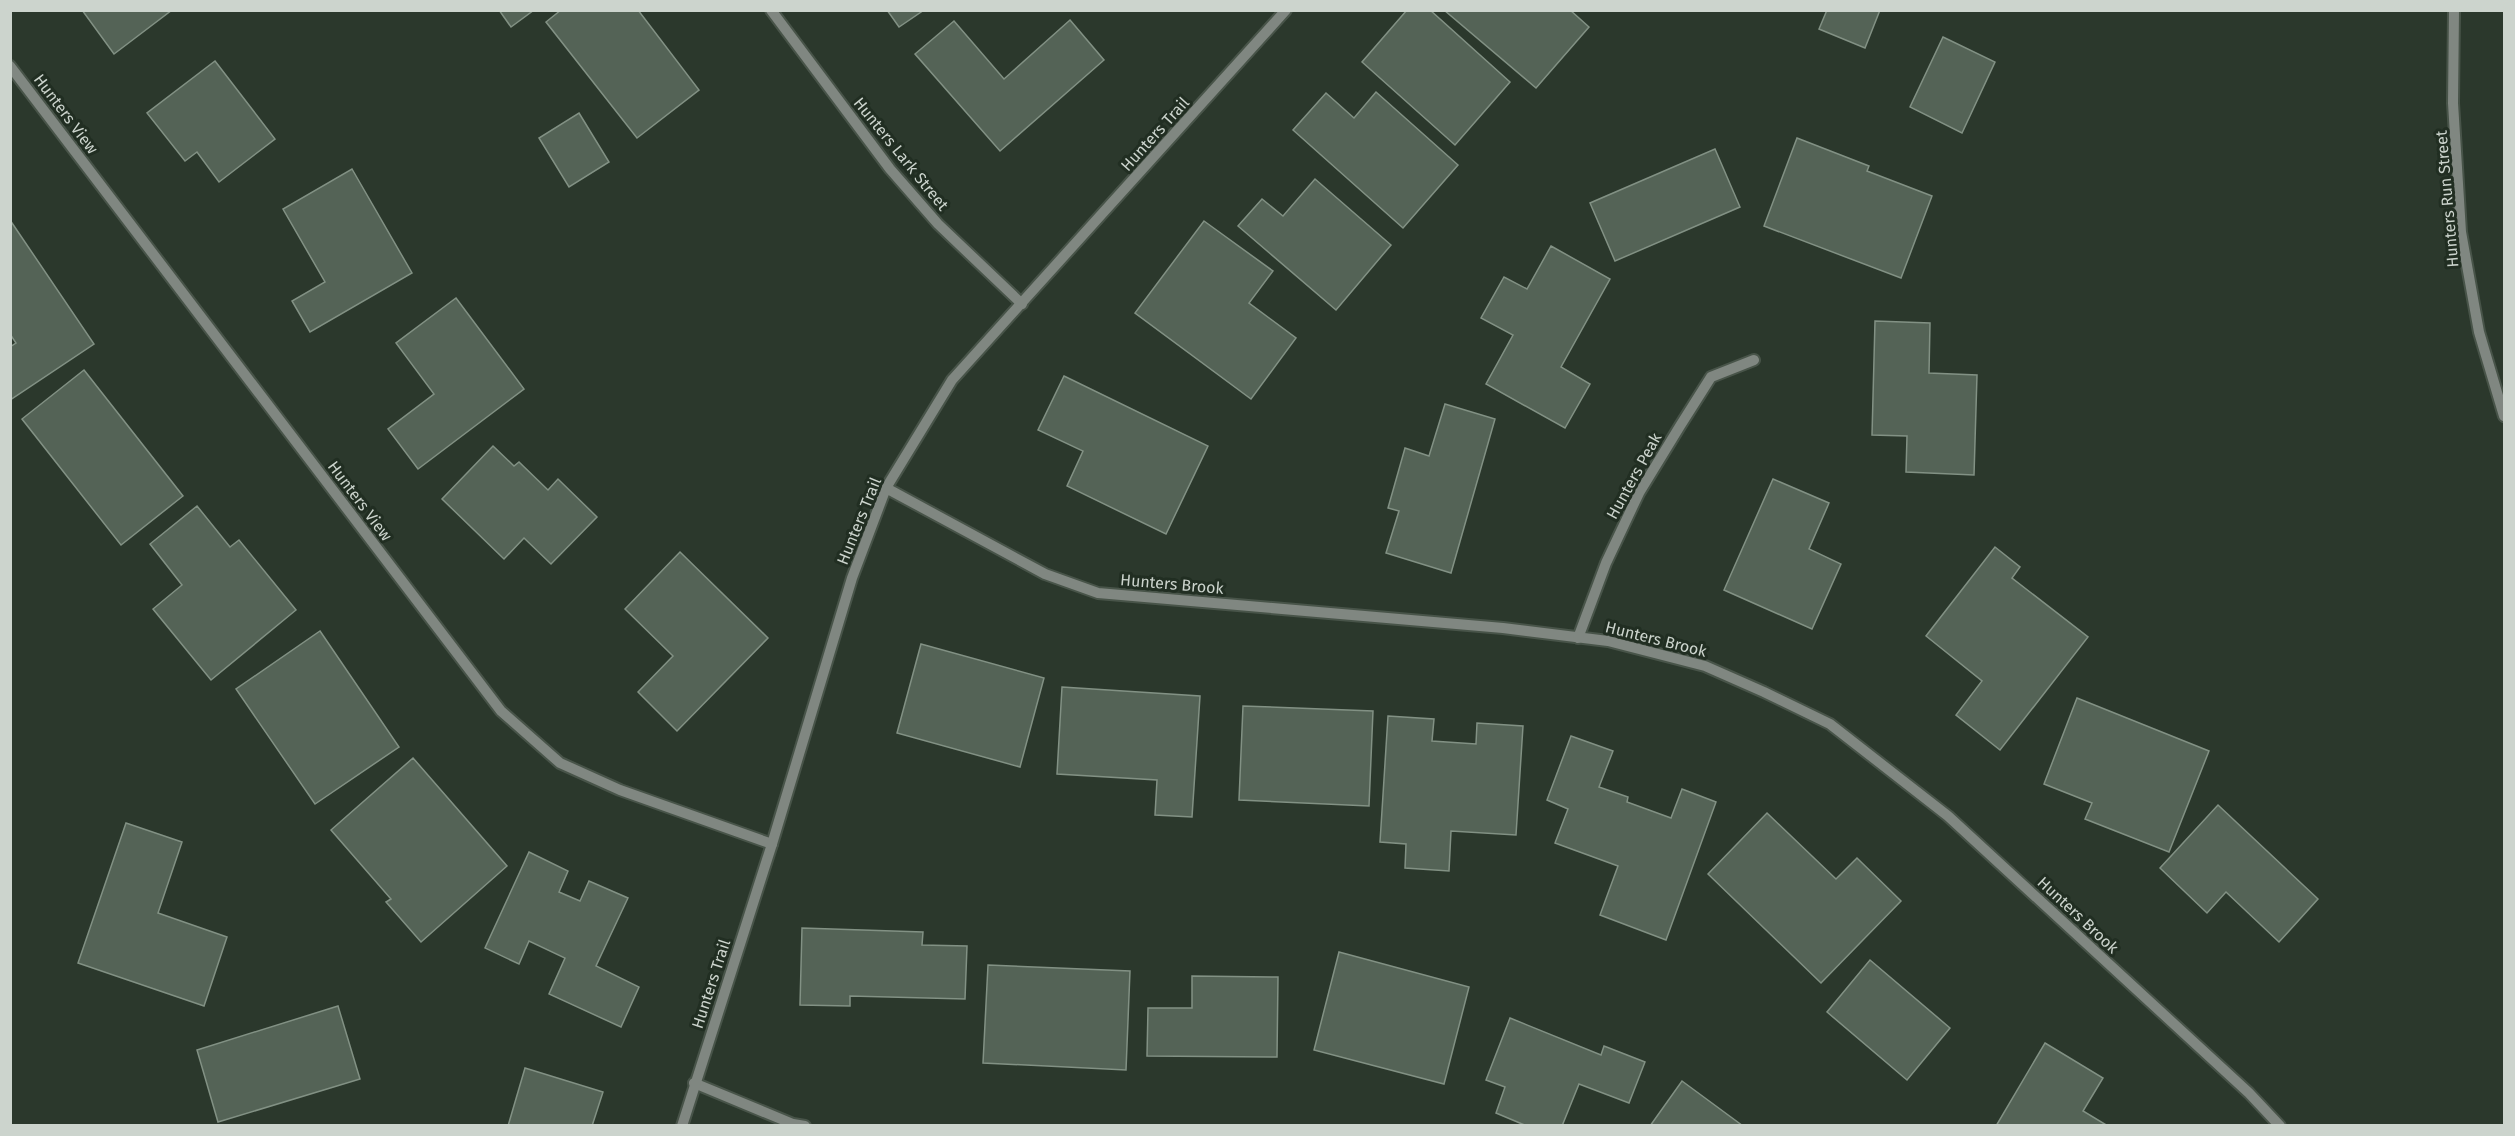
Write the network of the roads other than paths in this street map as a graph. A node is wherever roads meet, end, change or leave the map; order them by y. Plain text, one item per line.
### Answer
1 (771, 10) edge
2 (1286, 10) edge
3 (2454, 10) edge
4 (10, 66) edge
5 (1022, 304) junction
6 (1754, 360) dead end
7 (2505, 416) edge
8 (886, 488) junction
9 (1578, 638) junction
10 (772, 844) junction
11 (694, 1083) junction
12 (682, 1125) edge
13 (805, 1125) edge
14 (2280, 1125) edge

1 - 5 street, Hunters Lark Street
2 - 5 street, Hunters Trail
3 - 7 street, Hunters Run Street
4 - 10 street, Hunters View
5 - 8 street, Hunters Trail
6 - 9 street, Hunters Peak
8 - 9 street, Hunters Brook
8 - 10 street, Hunters Trail
9 - 14 street, Hunters Brook
10 - 11 street, Hunters Trail
11 - 12 street, Hunters Trail
11 - 13 street

